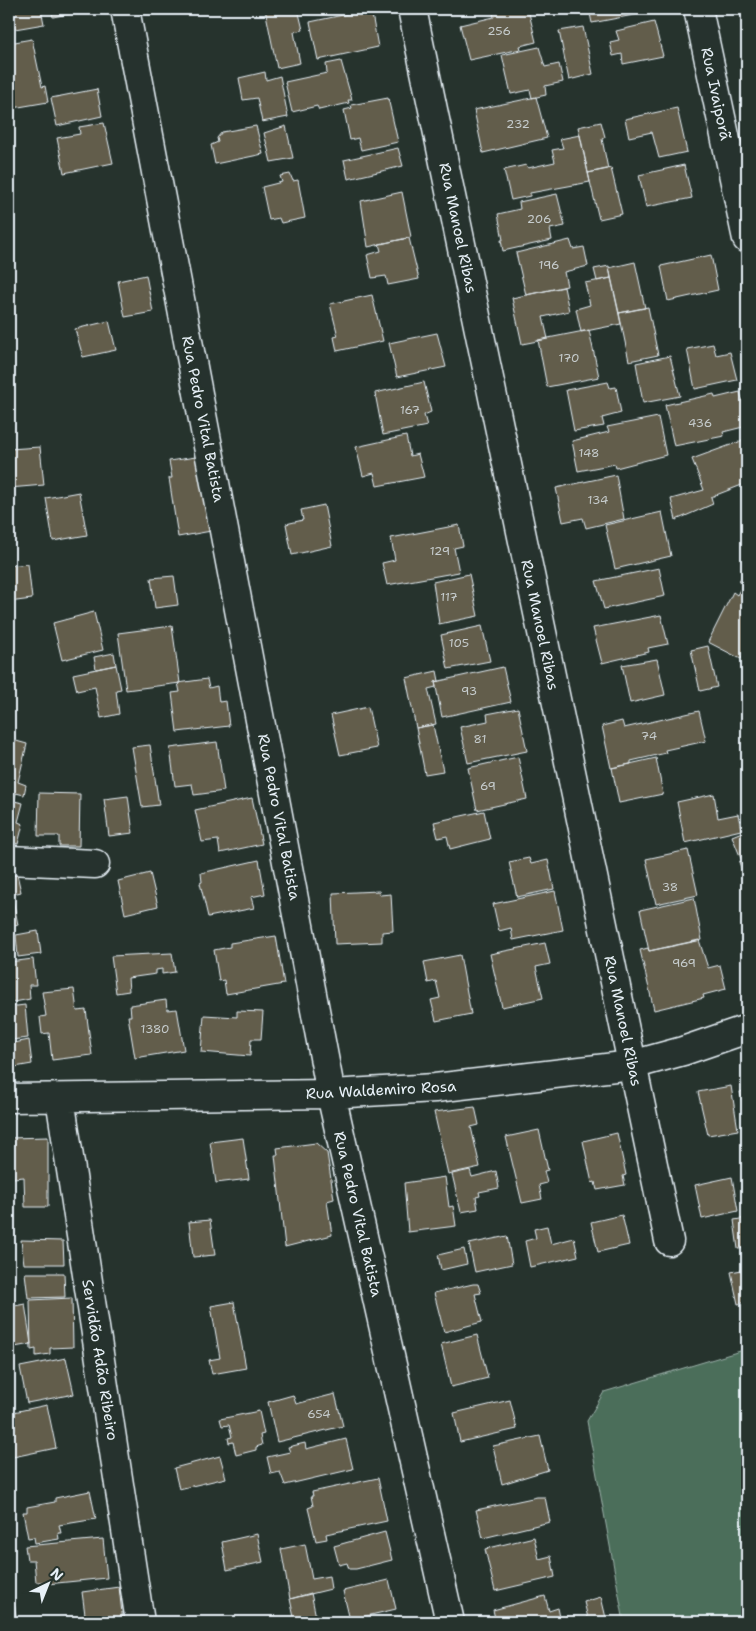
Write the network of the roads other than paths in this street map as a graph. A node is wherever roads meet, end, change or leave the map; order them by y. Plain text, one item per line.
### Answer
1 (127, 9) edge
2 (412, 9) edge
3 (698, 9) edge
4 (747, 239) edge
5 (9, 860) edge
6 (95, 864) dead end
7 (747, 1029) edge
8 (632, 1065) junction
9 (331, 1094) junction
10 (9, 1098) edge
11 (60, 1098) junction
12 (669, 1241) dead end
13 (140, 1622) edge
14 (450, 1622) edge

1 - 9 street, Rua Pedro Vital Batista
2 - 8 street, Rua Manoel Ribas
3 - 4 street, Rua Ivaiporã
5 - 6 street
7 - 8 street, Rua Waldemiro Rosa
8 - 9 street, Rua Waldemiro Rosa
8 - 12 street, Rua Manoel Ribas
9 - 11 street, Rua Waldemiro Rosa
9 - 14 street, Rua Pedro Vital Batista
10 - 11 street, Rua Waldemiro Rosa
11 - 13 street, Servidão Adão Ribeiro

